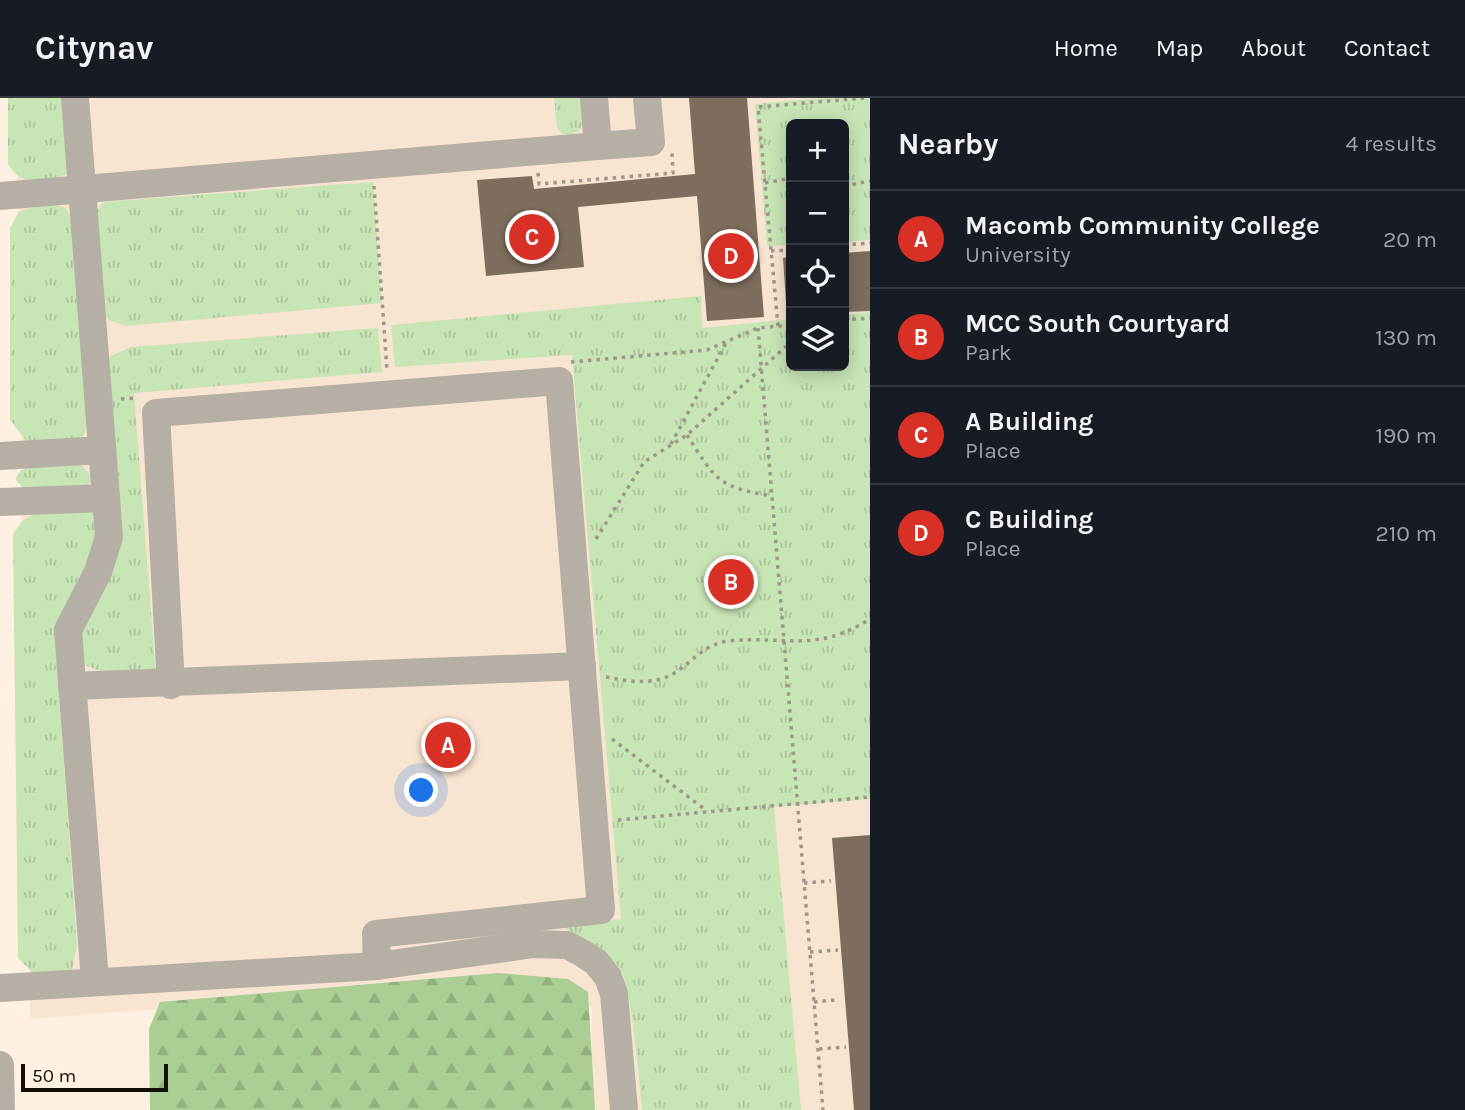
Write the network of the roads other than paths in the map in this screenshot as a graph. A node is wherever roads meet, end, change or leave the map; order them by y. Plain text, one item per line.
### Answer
1 (75, 98) edge
2 (598, 98) edge
3 (647, 98) edge
4 (598, 146) junction
5 (79, 189) junction
6 (0, 196) edge
7 (102, 450) junction
8 (0, 456) edge
9 (106, 498) junction
10 (0, 502) edge
11 (591, 671) junction
12 (171, 685) junction
13 (72, 686) junction
14 (377, 966) junction
15 (95, 981) junction
16 (0, 988) edge
17 (0, 1065) edge
18 (1, 1110) edge
19 (624, 1110) edge

1 - 5 street
2 - 4 street
3 - 4 street
4 - 5 street
5 - 6 street
5 - 7 street
7 - 8 street
7 - 9 street
9 - 10 street
9 - 13 street
11 - 12 street
11 - 12 street
11 - 14 street
12 - 13 street
13 - 15 street
14 - 15 street
14 - 19 street
15 - 16 street
17 - 18 street

